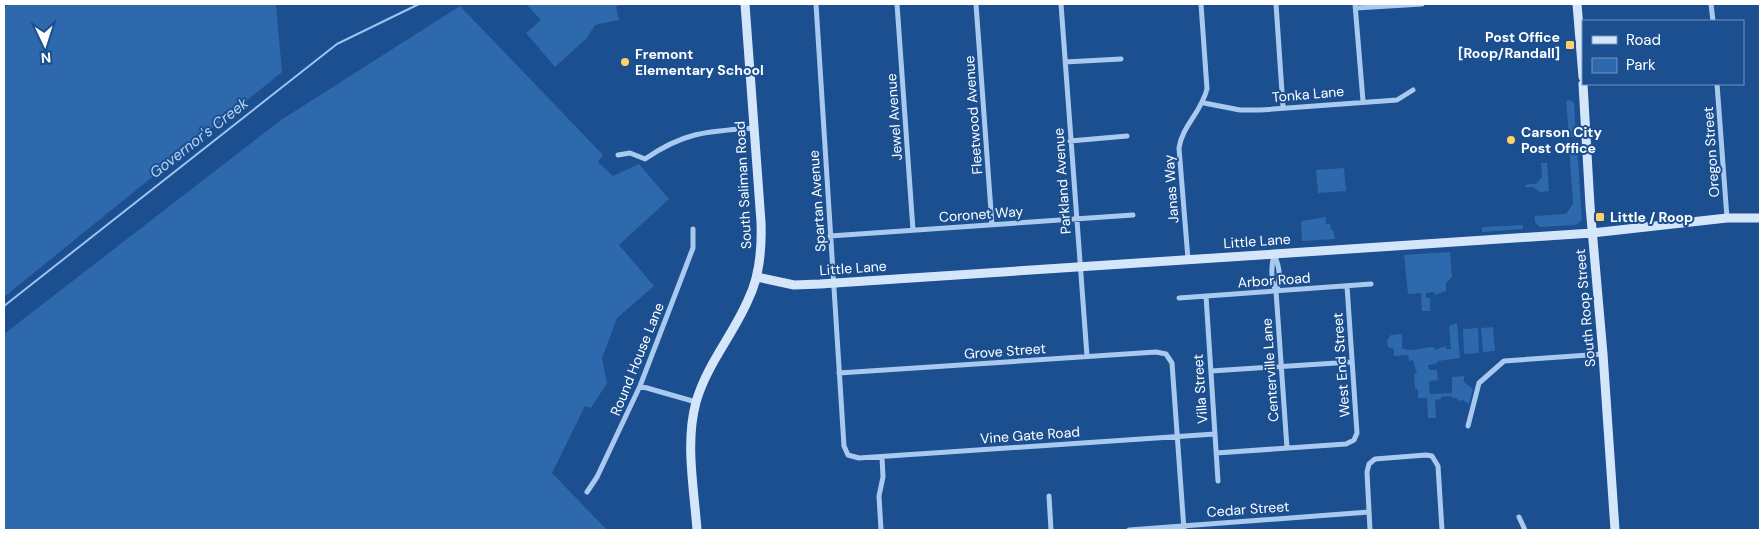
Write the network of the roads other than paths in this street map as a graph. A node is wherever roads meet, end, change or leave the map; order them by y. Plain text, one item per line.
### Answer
1 (745, 4) edge
2 (816, 4) edge
3 (897, 4) edge
4 (976, 4) edge
5 (1061, 4) edge
6 (1201, 4) edge
7 (1276, 4) edge
8 (1422, 4) edge
9 (1577, 4) edge
10 (1712, 4) edge
11 (1356, 6) edge
12 (1713, 20) edge
13 (1122, 59) dead end
14 (1065, 62) junction
15 (1582, 64) edge
16 (1583, 85) edge
17 (1717, 85) edge
18 (1413, 90) dead end
19 (1362, 101) junction
20 (1204, 103) junction
21 (1283, 107) junction
22 (754, 128) junction
23 (1127, 136) dead end
24 (1070, 141) junction
25 (618, 155) dead end
26 (1133, 215) dead end
27 (1727, 218) junction
28 (1760, 218) edge
29 (1076, 219) junction
30 (992, 225) junction
31 (693, 229) dead end
32 (913, 230) junction
33 (1592, 232) junction
34 (830, 236) junction
35 (1274, 254) junction
36 (1188, 259) junction
37 (1080, 267) junction
38 (757, 277) junction
39 (833, 283) junction
40 (1371, 284) dead end
41 (1347, 286) junction
42 (1276, 291) junction
43 (1206, 296) junction
44 (1179, 298) dead end
45 (1603, 354) junction
46 (1087, 356) junction
47 (1352, 362) junction
48 (1282, 367) junction
49 (1210, 372) junction
50 (839, 373) junction
51 (640, 386) junction
52 (696, 402) junction
53 (1468, 426) dead end
54 (1215, 434) junction
55 (1177, 437) junction
56 (1287, 448) junction
57 (1216, 453) junction
58 (848, 454) joint
59 (882, 457) junction
60 (1218, 481) dead end
61 (587, 492) dead end
62 (1049, 496) dead end
63 (1369, 512) junction
64 (1518, 517) dead end
65 (1184, 528) edge
66 (697, 530) edge
67 (881, 530) edge
68 (1051, 530) edge
69 (1129, 530) edge
70 (1370, 530) edge
71 (1442, 530) edge
72 (1525, 530) edge
73 (1615, 530) edge

1 - 22 street, South Saliman Road
2 - 34 street, Spartan Avenue
3 - 32 street, Jewel Avenue
4 - 30 street, Fleetwood Avenue
5 - 14 street, Parkland Avenue
6 - 20 street, Janas Way
7 - 21 street
8 - 11 street
9 - 15 street
10 - 12 street
11 - 19 street
13 - 14 street
14 - 24 street, Parkland Avenue
16 - 33 street, South Roop Street
17 - 27 street, Oregon Street
18 - 19 street, Tonka Lane
19 - 21 street, Tonka Lane
20 - 21 street, Tonka Lane
20 - 36 street, Janas Way
22 - 25 street
22 - 38 street, South Saliman Road
23 - 24 street
24 - 29 street, Parkland Avenue
26 - 29 street, Coronet Way
27 - 28 street, Little Lane
27 - 33 street, Little Lane
29 - 30 street, Coronet Way
29 - 37 street, Parkland Avenue
30 - 32 street, Coronet Way
31 - 51 street, Round House Lane
32 - 34 street, Coronet Way
33 - 35 street, Little Lane
33 - 45 street, South Roop Street
34 - 39 street, Spartan Avenue
35 - 36 street, Little Lane
35 - 42 street, Centerville Lane
36 - 37 street, Little Lane
37 - 39 street, Little Lane
37 - 46 street, Parkland Avenue
38 - 39 street, Little Lane
38 - 52 street, South Saliman Road
39 - 50 street, Spartan Avenue
40 - 41 street, Arbor Road
41 - 42 street, Arbor Road
41 - 47 street, West End Street
42 - 43 street, Arbor Road
42 - 48 street, Centerville Lane
43 - 44 street, Arbor Road
43 - 49 street, Villa Street
45 - 53 street
45 - 73 street, South Roop Street
46 - 50 street, Grove Street
46 - 55 street, Grove Street
47 - 48 street
47 - 56 street, West End Street
48 - 49 street
48 - 56 street, Centerville Lane
49 - 54 street, Villa Street
50 - 58 street, Spartan Avenue
51 - 52 street
51 - 61 street, Round House Lane
52 - 66 street, South Saliman Road
54 - 55 street, Vine Gate Road
54 - 57 street, Villa Street
55 - 59 street, Vine Gate Road
55 - 65 street
56 - 57 street
57 - 60 street, Villa Street
58 - 59 street, Vine Gate Road
59 - 67 street
62 - 68 street
63 - 65 street, Cedar Street
63 - 70 street
63 - 71 street
64 - 72 street
65 - 69 street, Cedar Street

